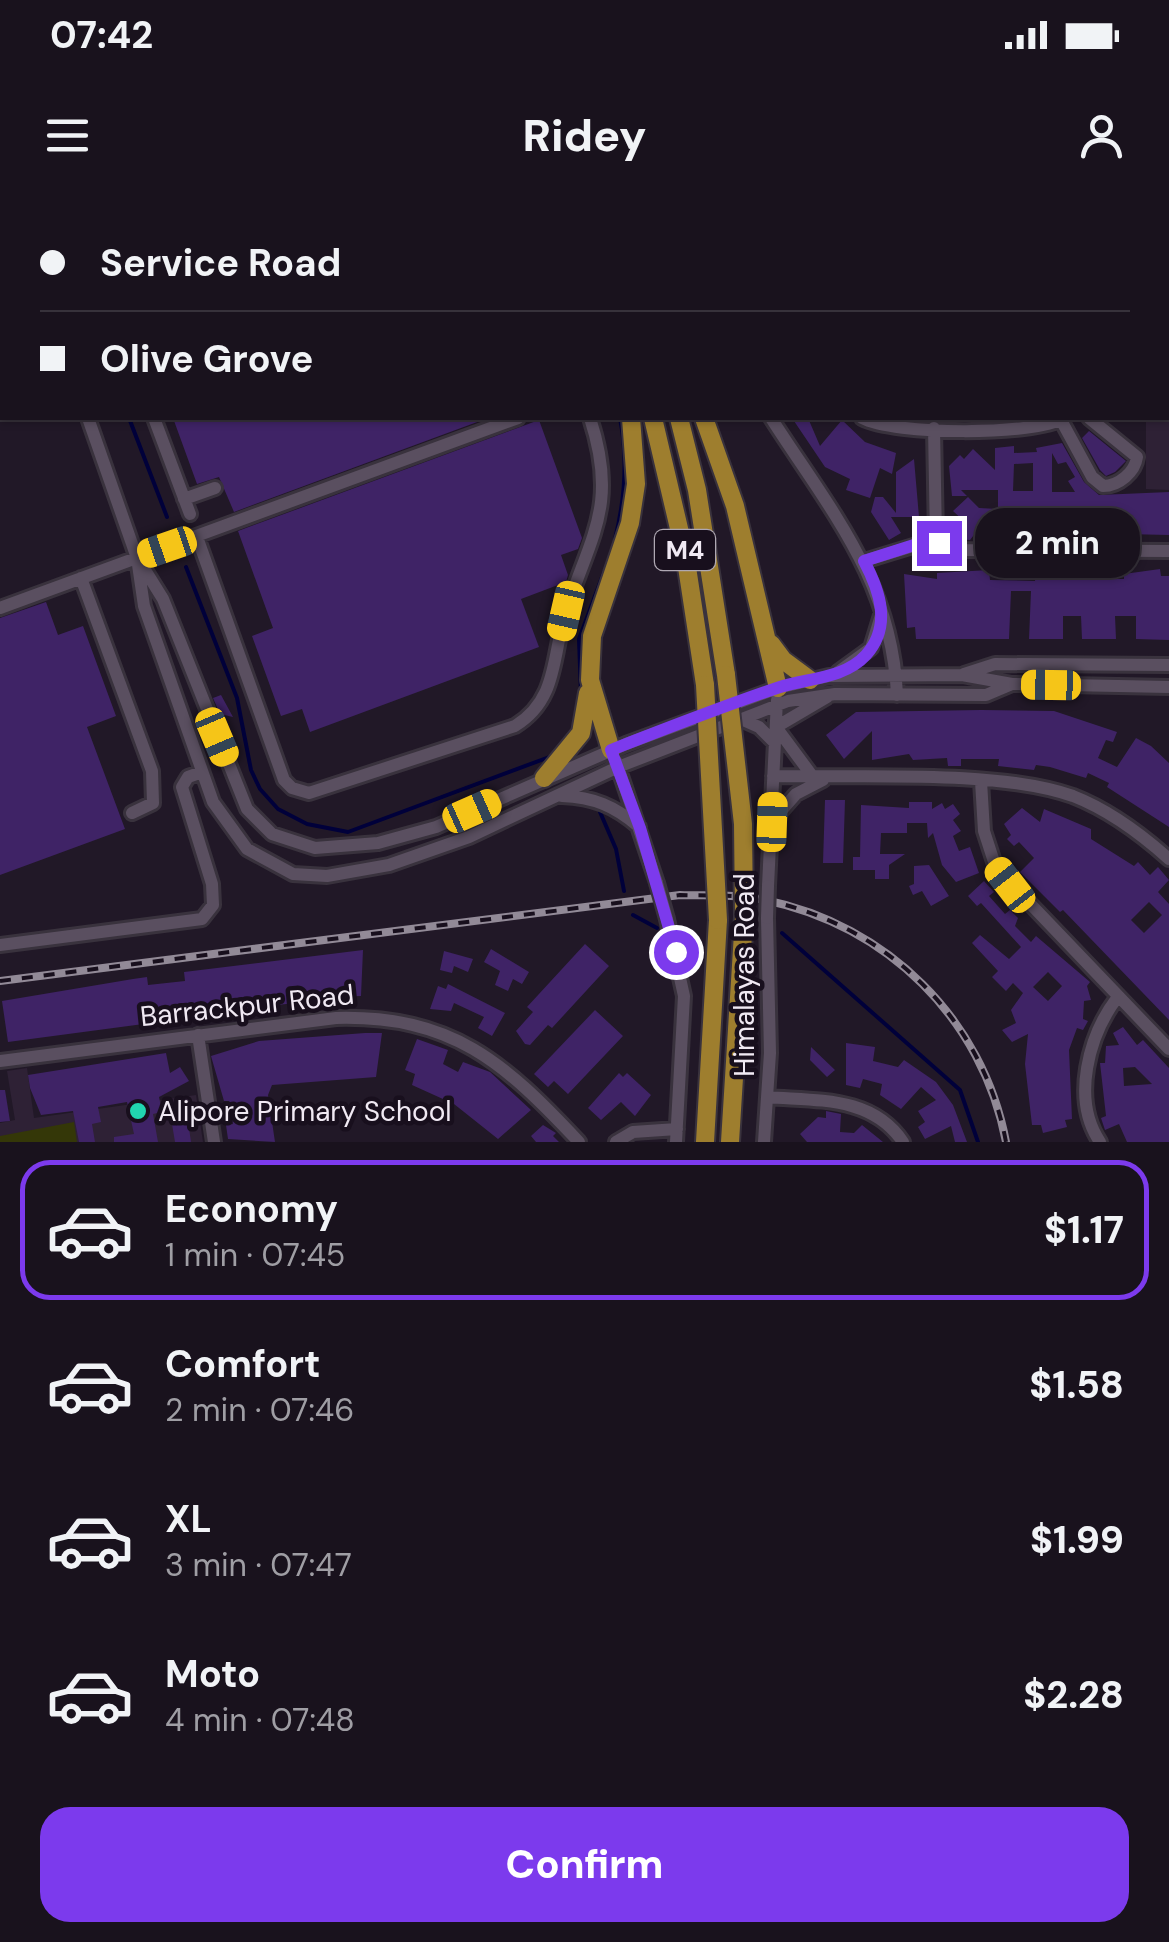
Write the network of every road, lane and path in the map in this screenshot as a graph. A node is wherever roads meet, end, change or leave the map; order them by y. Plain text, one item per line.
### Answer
1 (89, 420) edge
2 (155, 420) edge
3 (513, 420) edge
4 (590, 420) edge
5 (631, 420) edge
6 (654, 420) edge
7 (678, 420) edge
8 (705, 420) edge
9 (771, 420) edge
10 (868, 420) edge
11 (1060, 420) edge
12 (1064, 420) edge
13 (1091, 420) edge
14 (934, 428) junction
15 (215, 488) dead end
16 (184, 499) junction
17 (190, 514) dead end
18 (197, 537) junction
19 (936, 538) junction
20 (1169, 551) edge
21 (137, 558) junction
22 (864, 561) junction
23 (81, 578) junction
24 (883, 604) junction
25 (0, 608) edge
26 (771, 644) junction
27 (1169, 665) edge
28 (896, 674) junction
29 (962, 675) junction
30 (819, 678) junction
31 (590, 680) junction
32 (1012, 684) junction
33 (1169, 687) edge
34 (835, 694) junction
35 (897, 694) junction
36 (777, 697) junction
37 (740, 719) junction
38 (776, 728) junction
39 (775, 743) junction
40 (615, 758) junction
41 (202, 772) junction
42 (774, 776) junction
43 (813, 777) junction
44 (831, 777) junction
45 (544, 778) junction
46 (981, 781) junction
47 (556, 796) junction
48 (132, 812) dead end
49 (772, 822) junction
50 (640, 828) junction
51 (1169, 859) edge
52 (0, 945) edge
53 (1118, 998) junction
54 (198, 1035) junction
55 (1169, 1049) edge
56 (0, 1061) edge
57 (768, 1097) junction
58 (676, 1136) edge
59 (214, 1142) edge
60 (579, 1142) edge
61 (616, 1142) edge
62 (705, 1142) edge
63 (730, 1142) edge
64 (764, 1142) edge
65 (903, 1142) edge
66 (1100, 1142) edge

1 - 21 street
2 - 16 street
3 - 18 street
4 - 18 street
5 - 31 highway
6 - 62 highway, M4, bridge
7 - 63 highway, M4, bridge
8 - 26 highway
9 - 22 street
10 - 14 street
11 - 14 street
12 - 13 street
14 - 19 street
15 - 16 street
16 - 17 street
18 - 21 street
19 - 20 street
19 - 22 street
21 - 23 street
21 - 41 street
21 - 45 street
22 - 24 street
23 - 25 street
23 - 48 street
24 - 28 street
24 - 30 street
26 - 30 highway
26 - 36 highway
27 - 29 street
28 - 29 street
28 - 30 street
28 - 35 street
29 - 32 street
30 - 36 street
31 - 40 highway
31 - 45 highway
32 - 33 street
32 - 35 street
34 - 35 street
34 - 36 street
34 - 38 street
36 - 37 street
36 - 38 street, Himalayas Road
36 - 40 street
37 - 39 street
37 - 40 street
38 - 39 street, Himalayas Road
38 - 43 street
39 - 42 street, Himalayas Road
40 - 45 street
40 - 47 street
40 - 50 street
41 - 47 street
41 - 52 street
42 - 43 street
42 - 49 street, Himalayas Road
43 - 44 street
44 - 46 street
44 - 49 street
46 - 51 street
46 - 53 street
47 - 50 street
49 - 57 street, Himalayas Road, bridge
50 - 58 street, bridge
53 - 55 street
53 - 66 street
54 - 56 street, Barrackpur Road
54 - 59 street
54 - 60 street, Barrackpur Road
57 - 64 street, Himalayas Road
57 - 65 street
58 - 61 street

